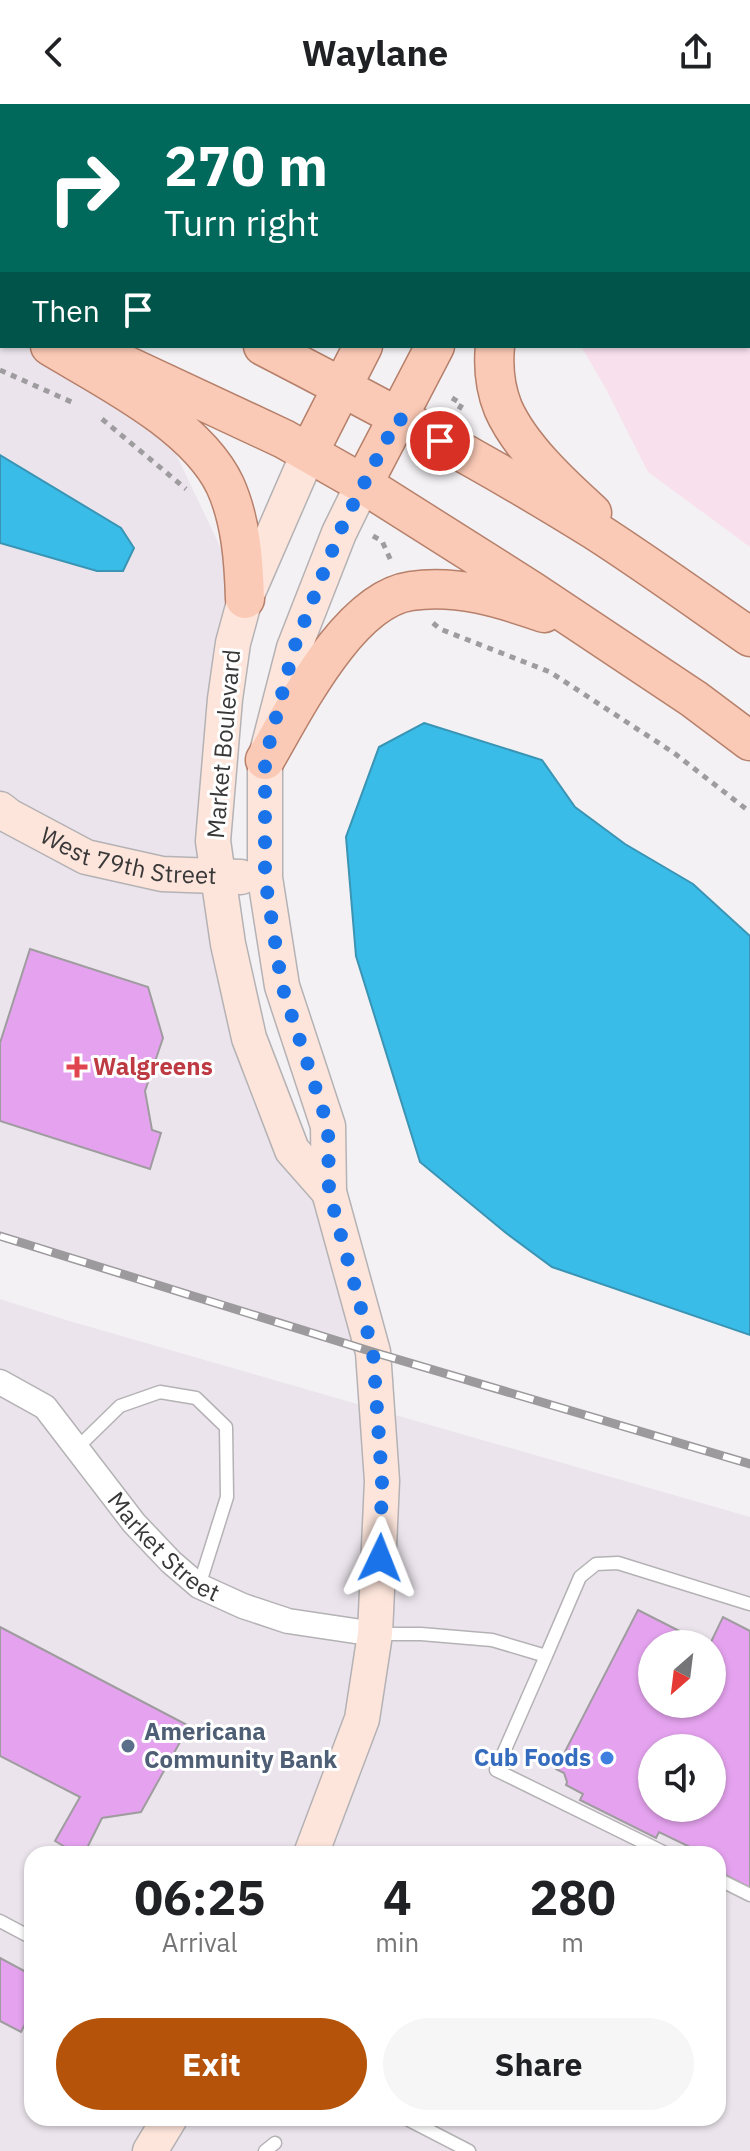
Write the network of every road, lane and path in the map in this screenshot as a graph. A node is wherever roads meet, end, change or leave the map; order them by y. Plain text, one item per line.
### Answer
1 (53, 348) edge
2 (89, 348) edge
3 (267, 348) edge
4 (362, 348) edge
5 (434, 348) edge
6 (495, 348) edge
7 (341, 387) junction
8 (452, 398) dead end
9 (457, 413) dead end
10 (398, 418) junction
11 (309, 452) junction
12 (363, 484) junction
13 (656, 571) junction
14 (245, 599) junction
15 (750, 637) edge
16 (621, 650) junction
17 (750, 741) edge
18 (265, 760) junction
19 (0, 809) edge
20 (218, 877) junction
21 (265, 878) junction
22 (329, 1192) junction
23 (0, 1382) edge
24 (77, 1448) junction
25 (199, 1586) junction
26 (750, 1604) edge
27 (375, 1634) junction
28 (546, 1656) junction
29 (314, 1846) edge
30 (651, 1846) edge
31 (726, 1883) edge
32 (750, 1895) edge
33 (0, 1921) edge
34 (24, 1934) edge
35 (165, 2126) edge
36 (421, 2126) edge
37 (150, 2151) edge
38 (469, 2151) edge

1 - 14 main road
2 - 11 main road
3 - 7 main road
4 - 7 main road, Market Boulevard
5 - 10 main road, Market Boulevard
6 - 13 main road
7 - 10 main road
7 - 11 main road, Market Boulevard
8 - 9 path
10 - 12 main road, Market Boulevard
10 - 13 main road
11 - 12 main road
11 - 14 street, Market Boulevard
12 - 16 main road
12 - 18 street, Market Boulevard
13 - 15 main road
14 - 20 street, Market Boulevard
16 - 17 main road
16 - 18 main road
18 - 21 street, Market Boulevard
19 - 20 street, West 79th Street
20 - 21 street, West 79th Street
20 - 22 street, Market Boulevard
21 - 22 street, Market Boulevard
22 - 27 street, Market Boulevard
23 - 24 street, Market Street
24 - 25 street, Market Street
24 - 25 lane
25 - 27 street, Market Street
26 - 28 lane
27 - 28 lane
27 - 29 street, Market Boulevard
28 - 30 lane
31 - 32 lane
33 - 34 lane
35 - 37 street
36 - 38 lane

